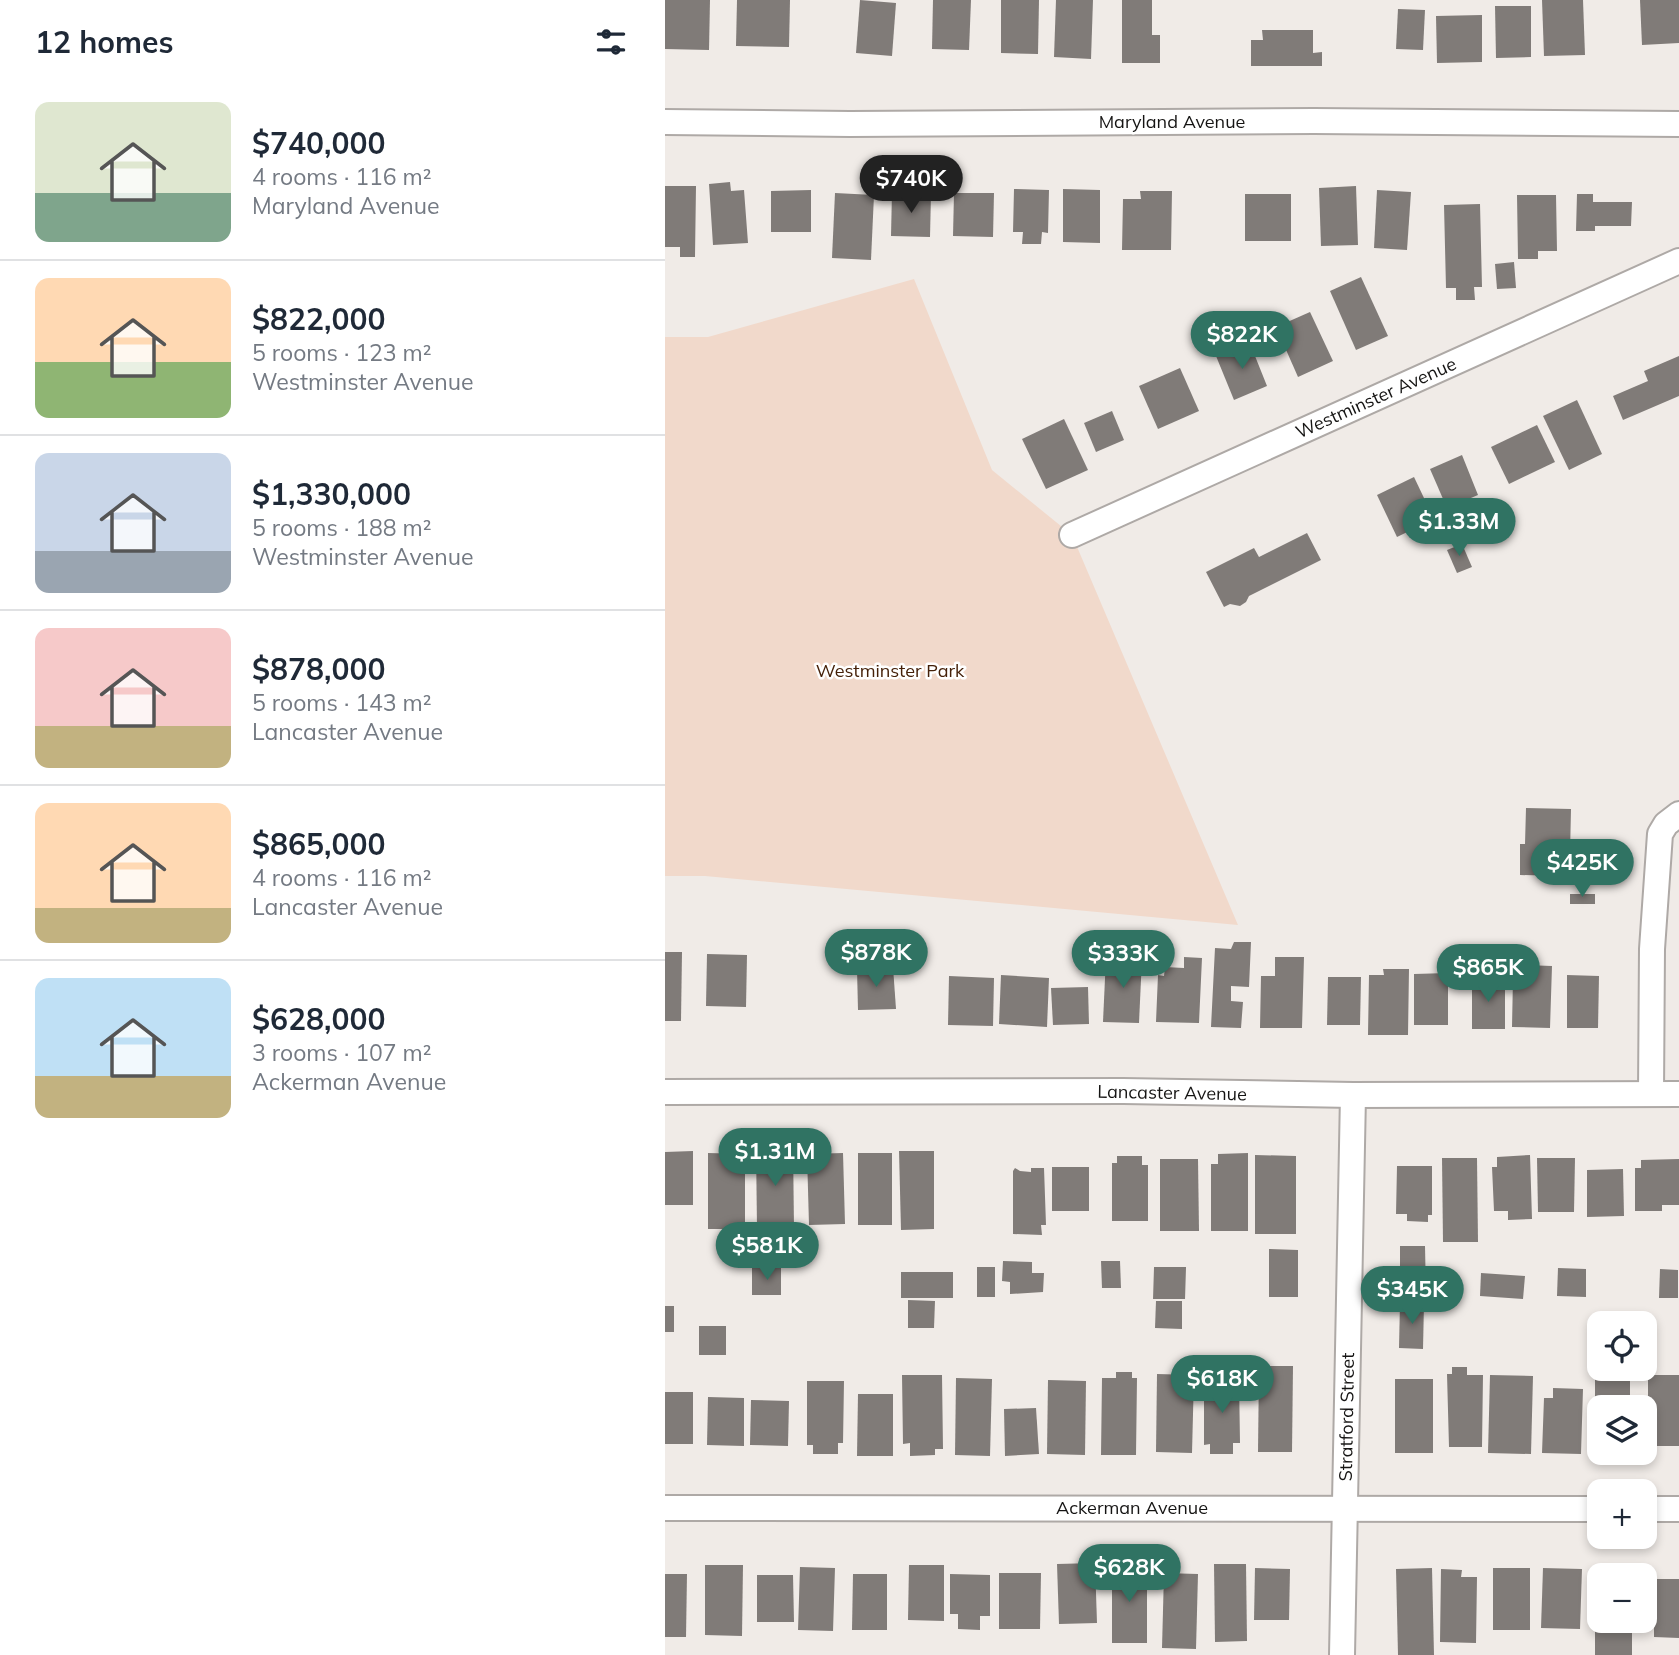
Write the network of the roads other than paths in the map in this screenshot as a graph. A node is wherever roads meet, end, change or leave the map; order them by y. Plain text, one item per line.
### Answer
1 (665, 122) edge
2 (1679, 124) edge
3 (1679, 261) edge
4 (1072, 535) dead end
5 (1679, 814) edge
6 (665, 1092) edge
7 (1651, 1094) junction
8 (1679, 1094) edge
9 (1353, 1095) junction
10 (1346, 1507) junction
11 (665, 1508) edge
12 (1587, 1509) edge
13 (1657, 1509) edge
14 (1679, 1509) edge
15 (1342, 1655) edge

1 - 2 street, Maryland Avenue
3 - 4 street, Westminster Avenue
5 - 7 street
6 - 9 street, Lancaster Avenue
7 - 8 street, Lancaster Avenue
7 - 9 street, Lancaster Avenue
9 - 10 street, Stratford Street
10 - 11 street, Ackerman Avenue
10 - 12 street, Ackerman Avenue
10 - 15 street, Stratford Street
13 - 14 street

